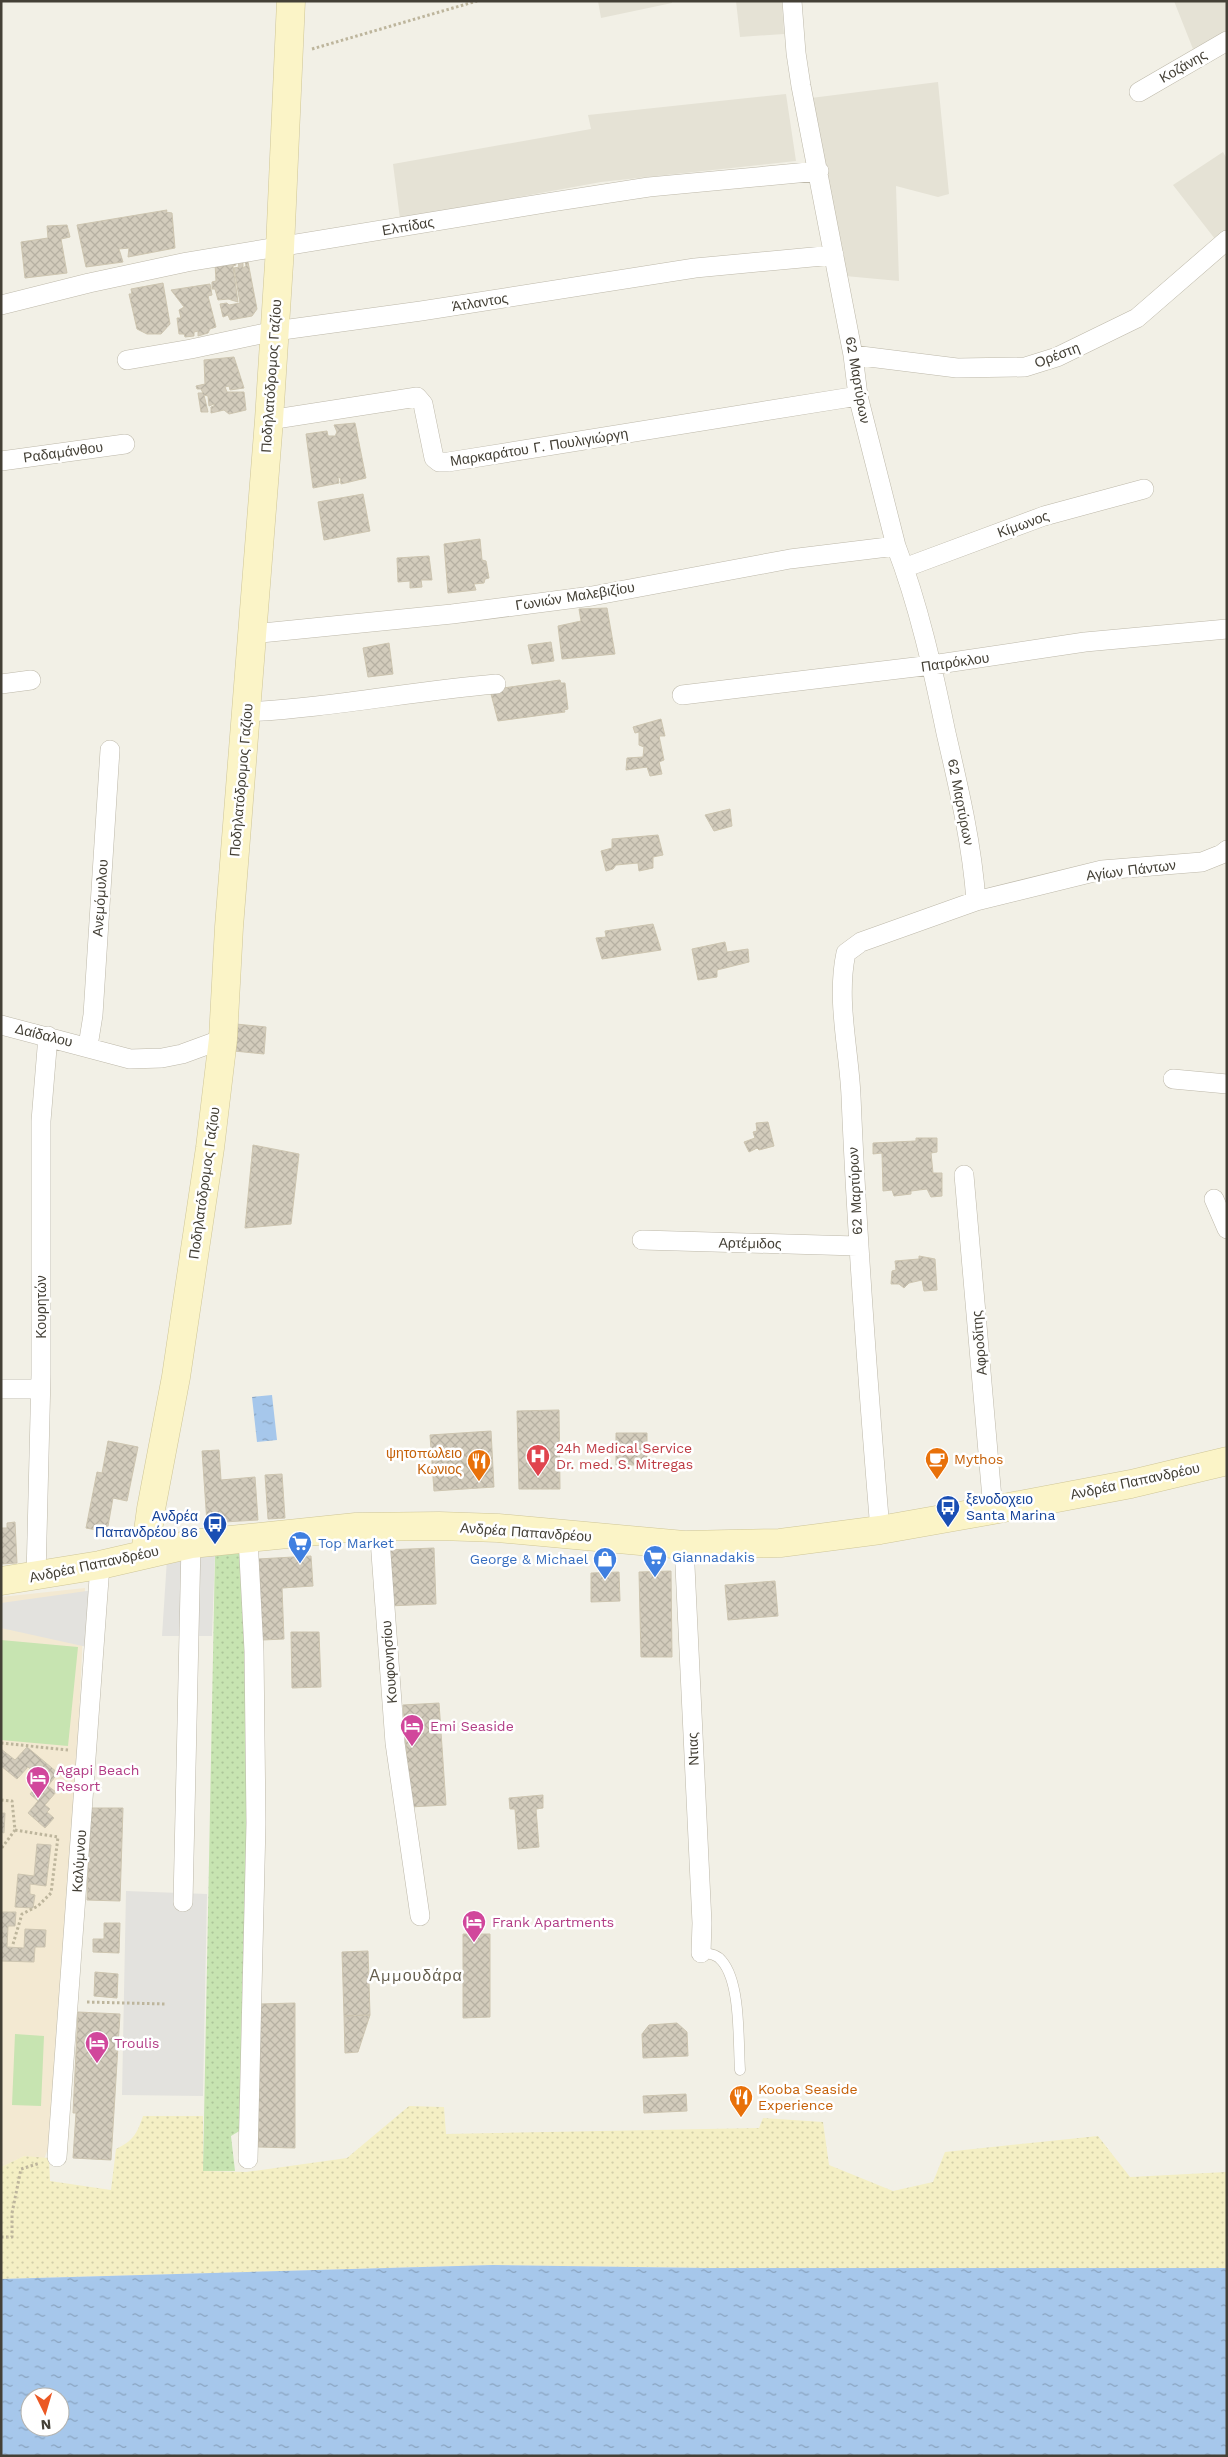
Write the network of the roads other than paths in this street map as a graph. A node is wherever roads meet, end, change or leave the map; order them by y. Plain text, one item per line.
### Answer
1 (291, 1) edge
2 (792, 1) edge
3 (1227, 41) edge
4 (1139, 92) dead end
5 (819, 171) junction
6 (1227, 240) edge
7 (280, 248) junction
8 (834, 255) junction
9 (1, 305) edge
10 (274, 331) junction
11 (853, 354) junction
12 (127, 360) dead end
13 (858, 396) junction
14 (269, 420) junction
15 (126, 444) dead end
16 (1, 461) edge
17 (1144, 489) dead end
18 (896, 546) junction
19 (904, 568) junction
20 (1227, 629) edge
21 (252, 634) junction
22 (932, 666) junction
23 (31, 680) dead end
24 (1, 684) edge
25 (496, 684) dead end
26 (682, 695) dead end
27 (246, 712) junction
28 (110, 750) dead end
29 (1227, 850) edge
30 (976, 901) junction
31 (1, 1025) edge
32 (48, 1036) junction
33 (223, 1039) junction
34 (88, 1046) junction
35 (1172, 1079) dead end
36 (1227, 1084) edge
37 (964, 1175) dead end
38 (1214, 1200) dead end
39 (1227, 1229) edge
40 (642, 1240) dead end
41 (858, 1246) junction
42 (1, 1389) edge
43 (40, 1389) junction
44 (1227, 1461) edge
45 (993, 1510) junction
46 (378, 1526) junction
47 (880, 1530) junction
48 (248, 1538) junction
49 (191, 1544) junction
50 (684, 1545) junction
51 (145, 1554) junction
52 (100, 1565) junction
53 (36, 1577) junction
54 (1, 1581) edge
55 (184, 1902) dead end
56 (420, 1916) dead end
57 (701, 1952) joint
58 (740, 2070) dead end
59 (57, 2157) dead end
60 (248, 2159) dead end

1 - 7 street, Ποδηλατόδρομος Γαζίου
2 - 5 street, 62 Μαρτύρων
3 - 4 street, Κοζάνης
5 - 7 street, Ελπίδας
5 - 8 street, 62 Μαρτύρων
6 - 11 street, Ορέστη
7 - 9 street, Ελπίδας
7 - 10 street, Ποδηλατόδρομος Γαζίου
8 - 10 street, Άτλαντος
8 - 11 street, 62 Μαρτύρων
10 - 12 street, Άτλαντος
10 - 14 street, Ποδηλατόδρομος Γαζίου
11 - 13 street, 62 Μαρτύρων
13 - 14 street, Μαρκαράτου Γ. Πουλιγιώργη
13 - 18 street, 62 Μαρτύρων
14 - 21 street, Ποδηλατόδρομος Γαζίου
15 - 16 street, Ραδαμάνθου
17 - 19 street, Κίμωνος
18 - 19 street, 62 Μαρτύρων
18 - 21 street, Γωνιών Μαλεβιζίου
19 - 22 street, 62 Μαρτύρων
20 - 22 street, Πατρόκλου
21 - 27 street, Ποδηλατόδρομος Γαζίου
22 - 26 street, Πατρόκλου
22 - 30 street, 62 Μαρτύρων
23 - 24 street
25 - 27 street
27 - 33 street, Ποδηλατόδρομος Γαζίου
28 - 34 street, Ανεμόμυλου
29 - 30 street, Αγίων Πάντων
30 - 41 street, 62 Μαρτύρων
31 - 32 street, Δαίδαλου
32 - 34 street, Δαίδαλου
32 - 43 street, Κουρητών
33 - 34 street, Δαίδαλου
33 - 51 street, Ποδηλατόδρομος Γαζίου
35 - 36 street
37 - 45 street, Αφροδίτης
38 - 39 street
40 - 41 street, Αρτέμιδος
41 - 47 street, 62 Μαρτύρων
42 - 43 street
43 - 53 street, Κουρητών
44 - 45 street, Ανδρέα Παπανδρέου
45 - 47 street, Ανδρέα Παπανδρέου
46 - 48 street, Ανδρέα Παπανδρέου
46 - 50 street, Ανδρέα Παπανδρέου
46 - 56 street, Κουφονησίου
47 - 50 street, Ανδρέα Παπανδρέου
48 - 49 street, Ανδρέα Παπανδρέου
48 - 60 street
49 - 51 street, Ανδρέα Παπανδρέου
49 - 55 street
50 - 57 street, Ντιας
51 - 52 street, Ανδρέα Παπανδρέου
52 - 53 street, Ανδρέα Παπανδρέου
52 - 59 street, Καλύμνου
53 - 54 street, Ανδρέα Παπανδρέου
57 - 58 lane

